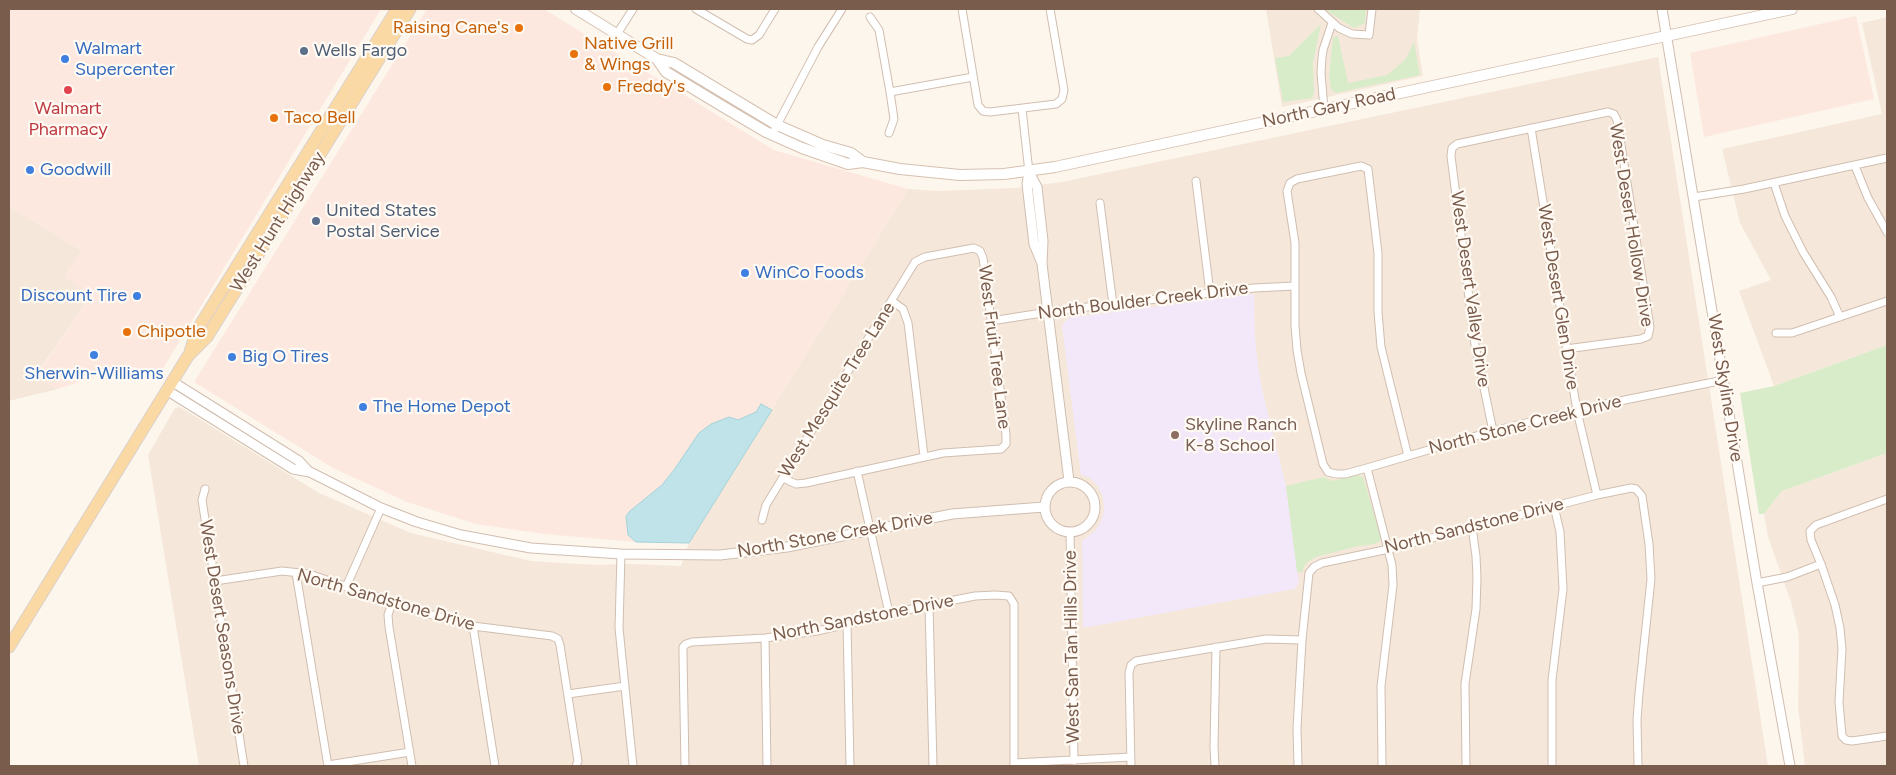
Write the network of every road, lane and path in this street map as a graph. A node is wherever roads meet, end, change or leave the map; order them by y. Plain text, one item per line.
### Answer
1 (397, 9) edge
2 (410, 9) edge
3 (576, 9) edge
4 (633, 9) edge
5 (696, 9) edge
6 (775, 9) edge
7 (842, 9) edge
8 (962, 9) edge
9 (1050, 9) edge
10 (1318, 9) edge
11 (1372, 9) edge
12 (1662, 9) edge
13 (1792, 9) edge
14 (870, 17) dead end
15 (1332, 23) junction
16 (617, 34) junction
17 (1668, 36) junction
18 (657, 59) junction
19 (973, 78) junction
20 (890, 92) junction
21 (1022, 109) junction
22 (1324, 109) junction
23 (777, 125) junction
24 (1531, 128) junction
25 (889, 133) dead end
26 (772, 135) junction
27 (1887, 158) edge
28 (863, 162) junction
29 (1855, 166) junction
30 (1030, 172) junction
31 (1196, 181) dead end
32 (1774, 183) junction
33 (1694, 197) junction
34 (1100, 203) dead end
35 (1887, 232) edge
36 (915, 262) joint
37 (246, 263) junction
38 (1296, 286) junction
39 (1210, 293) junction
40 (1887, 300) edge
41 (892, 301) junction
42 (1113, 305) junction
43 (1048, 312) junction
44 (1840, 317) junction
45 (991, 320) junction
46 (1776, 333) dead end
47 (1566, 349) junction
48 (1724, 380) junction
49 (170, 386) junction
50 (1577, 411) junction
51 (1493, 430) junction
52 (924, 456) junction
53 (1408, 456) junction
54 (1367, 468) junction
55 (857, 471) junction
56 (783, 478) junction
57 (1069, 481) junction
58 (205, 489) dead end
59 (1597, 495) junction
60 (1887, 500) edge
61 (1554, 506) junction
62 (1044, 507) junction
63 (381, 508) junction
64 (762, 520) dead end
65 (1472, 527) junction
66 (869, 530) junction
67 (1070, 532) junction
68 (1389, 548) junction
69 (621, 554) junction
70 (1822, 564) junction
71 (296, 572) junction
72 (214, 581) junction
73 (1757, 584) junction
74 (346, 587) junction
75 (392, 603) junction
76 (929, 605) junction
77 (889, 613) junction
78 (848, 623) junction
79 (473, 626) junction
80 (764, 638) junction
81 (1302, 640) junction
82 (9, 647) edge
83 (1216, 647) junction
84 (625, 686) junction
85 (568, 694) junction
86 (1887, 736) edge
87 (410, 752) junction
88 (1131, 757) junction
89 (1074, 761) junction
90 (1014, 765) edge
91 (244, 766) edge
92 (328, 766) edge
93 (412, 766) edge
94 (495, 766) edge
95 (576, 766) edge
96 (633, 766) edge
97 (686, 766) edge
98 (767, 766) edge
99 (850, 766) edge
100 (933, 766) edge
101 (1132, 766) edge
102 (1215, 766) edge
103 (1298, 766) edge
104 (1382, 766) edge
105 (1466, 766) edge
106 (1552, 766) edge
107 (1638, 766) edge
108 (1790, 766) edge

1 - 37 main road, West Hunt Highway
2 - 37 main road, West Hunt Highway
3 - 16 main road, North Gary Road
4 - 16 street
5 - 6 street
7 - 23 street
8 - 19 street
9 - 21 street
10 - 15 street
11 - 15 street
12 - 17 street, West Skyline Drive
13 - 17 main road, North Gary Road
14 - 20 street
15 - 22 street
16 - 18 main road, North Gary Road
17 - 22 main road, North Gary Road
17 - 33 street, West Skyline Drive
18 - 23 main road, North Gary Road
18 - 26 main road, North Gary Road
19 - 20 street
19 - 21 street
20 - 25 street
21 - 30 street
22 - 30 main road, North Gary Road
23 - 26 street
23 - 28 main road, North Gary Road
24 - 47 street, West Desert Glen Drive
24 - 47 street, West Desert Hollow Drive
24 - 51 street, West Desert Valley Drive
26 - 28 main road, North Gary Road
27 - 29 street
28 - 30 main road, North Gary Road
29 - 32 street
29 - 35 street
30 - 43 street
31 - 39 street
32 - 33 street
32 - 44 street
33 - 48 street, West Skyline Drive
34 - 42 street
36 - 41 street, West Mesquite Tree Lane
36 - 45 street, West Fruit Tree Lane
37 - 49 main road, West Hunt Highway
38 - 39 street, North Boulder Creek Drive
38 - 53 street
38 - 54 street, North Stone Creek Drive
39 - 42 street, North Boulder Creek Drive
40 - 44 street
41 - 52 street
41 - 56 street, West Mesquite Tree Lane
42 - 43 street, North Boulder Creek Drive
43 - 45 street, North Boulder Creek Drive
43 - 57 street
44 - 46 street
45 - 52 street, West Fruit Tree Lane
47 - 50 street, West Desert Glen Drive
48 - 50 street, North Stone Creek Drive
48 - 73 street, West Skyline Drive
49 - 63 street, North Stone Creek Drive
49 - 82 main road, West Hunt Highway
50 - 51 street, North Stone Creek Drive
50 - 59 street, West Desert Glen Drive
51 - 53 street, North Stone Creek Drive
52 - 55 street
53 - 54 street, North Stone Creek Drive
54 - 68 street
55 - 56 street
55 - 66 street
56 - 64 street, West Mesquite Tree Lane
57 - 62 street
57 - 67 street
58 - 72 street, West Desert Seasons Drive
59 - 61 street, North Sandstone Drive
59 - 107 street, North Sandstone Drive
60 - 70 street
61 - 65 street, North Sandstone Drive
61 - 106 street
62 - 66 street, North Stone Creek Drive
62 - 67 street
63 - 69 street, North Stone Creek Drive
63 - 74 street
65 - 68 street, North Sandstone Drive
65 - 105 street
66 - 69 street, North Stone Creek Drive
66 - 77 street
67 - 89 street, West San Tan Hills Drive
68 - 81 street, North Sandstone Drive
68 - 104 street
69 - 84 street
70 - 73 street
70 - 86 street
71 - 72 street, North Sandstone Drive
71 - 74 street, North Sandstone Drive
71 - 92 street
72 - 91 street, West Desert Seasons Drive
73 - 108 street, West Skyline Drive
74 - 75 street, North Sandstone Drive
75 - 79 street, North Sandstone Drive
75 - 87 street
76 - 77 street, North Sandstone Drive
76 - 90 street, North Sandstone Drive
76 - 100 street
77 - 78 street, North Sandstone Drive
78 - 80 street, North Sandstone Drive
78 - 99 street
79 - 85 street, North Sandstone Drive
79 - 94 street
80 - 97 street, North Sandstone Drive
80 - 98 street
81 - 83 street
81 - 103 street
83 - 88 street
83 - 102 street
84 - 85 street
84 - 96 street
85 - 95 street
87 - 92 street
87 - 93 street
88 - 89 street
88 - 101 street
89 - 90 street

